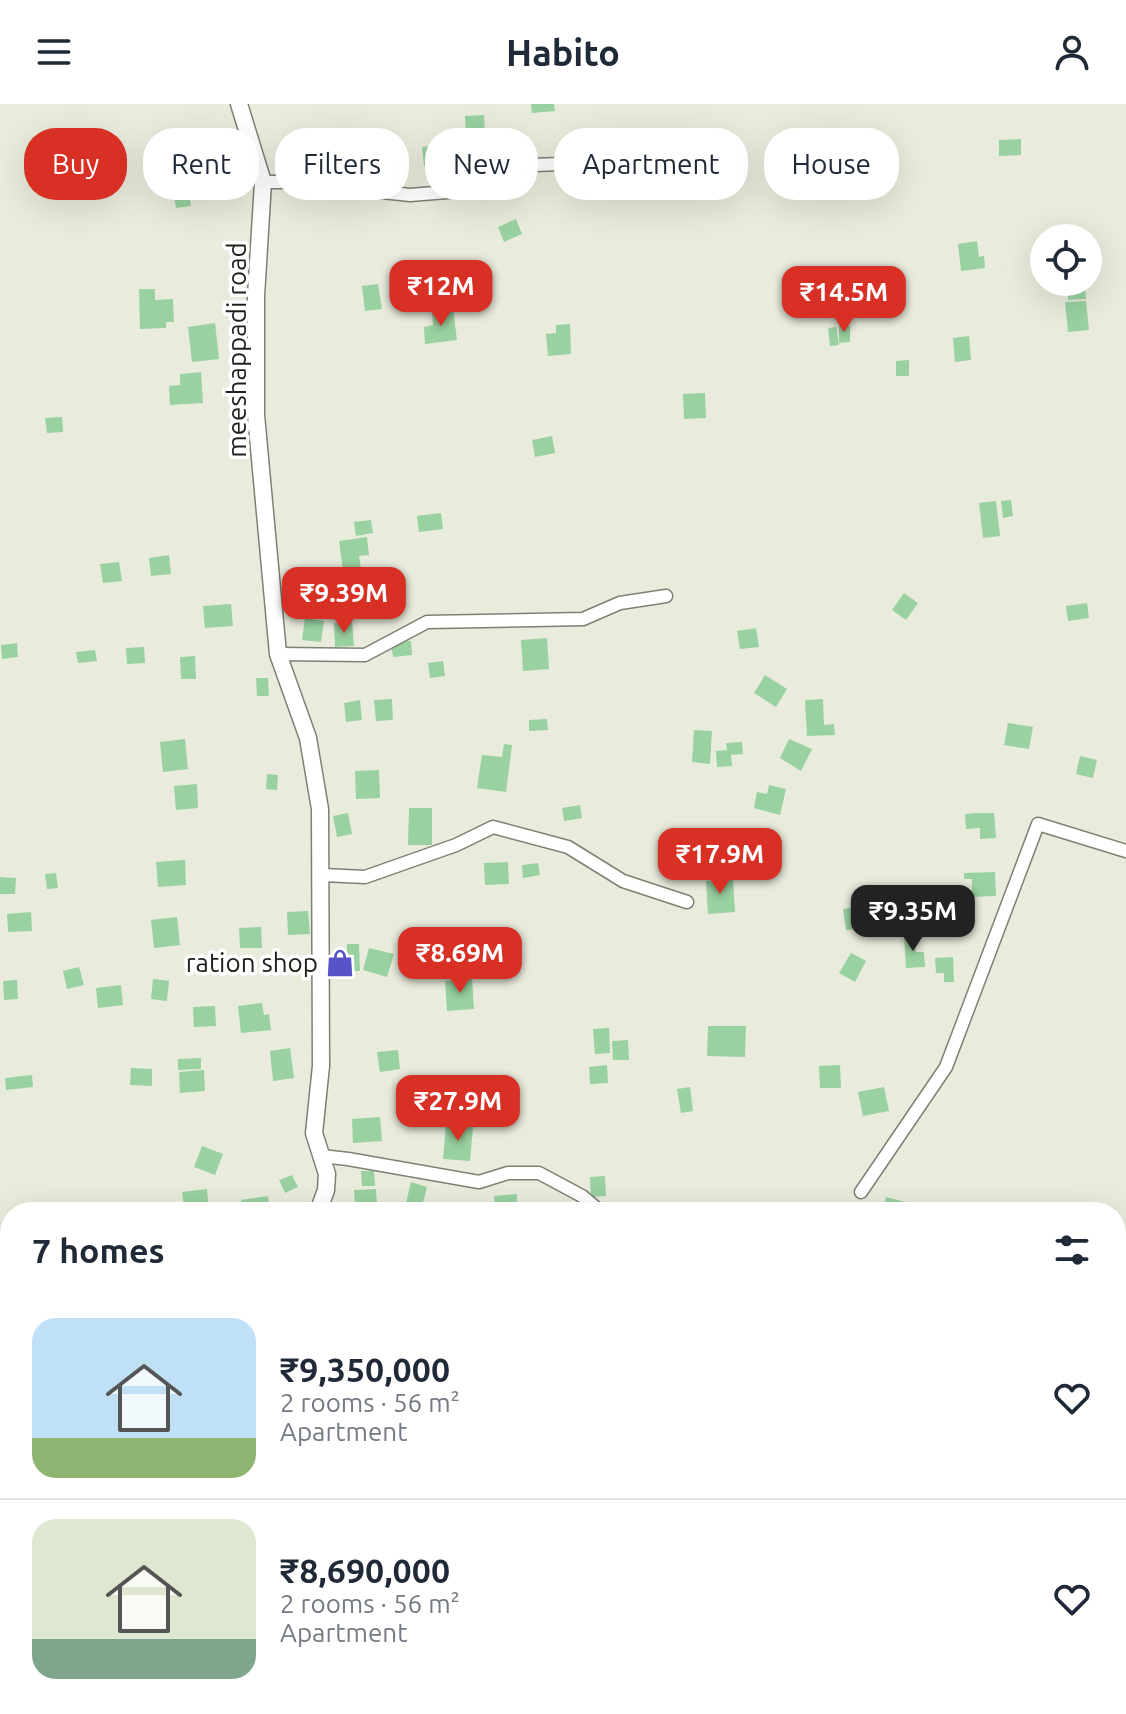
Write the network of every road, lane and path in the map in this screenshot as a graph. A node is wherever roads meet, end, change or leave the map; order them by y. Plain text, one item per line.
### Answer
1 (239, 104) edge
2 (554, 164) edge
3 (263, 182) junction
4 (666, 596) dead end
5 (278, 654) junction
6 (1126, 851) edge
7 (323, 875) junction
8 (687, 902) dead end
9 (322, 1156) junction
10 (861, 1192) dead end
11 (322, 1202) edge
12 (589, 1202) edge

1 - 3 street, meeshappadi road
2 - 3 street
3 - 5 street, meeshappadi road
4 - 5 street
5 - 7 street, meeshappadi road
6 - 10 street
7 - 8 street
7 - 9 street, meeshappadi road
9 - 11 street, meeshappadi road
9 - 12 street

